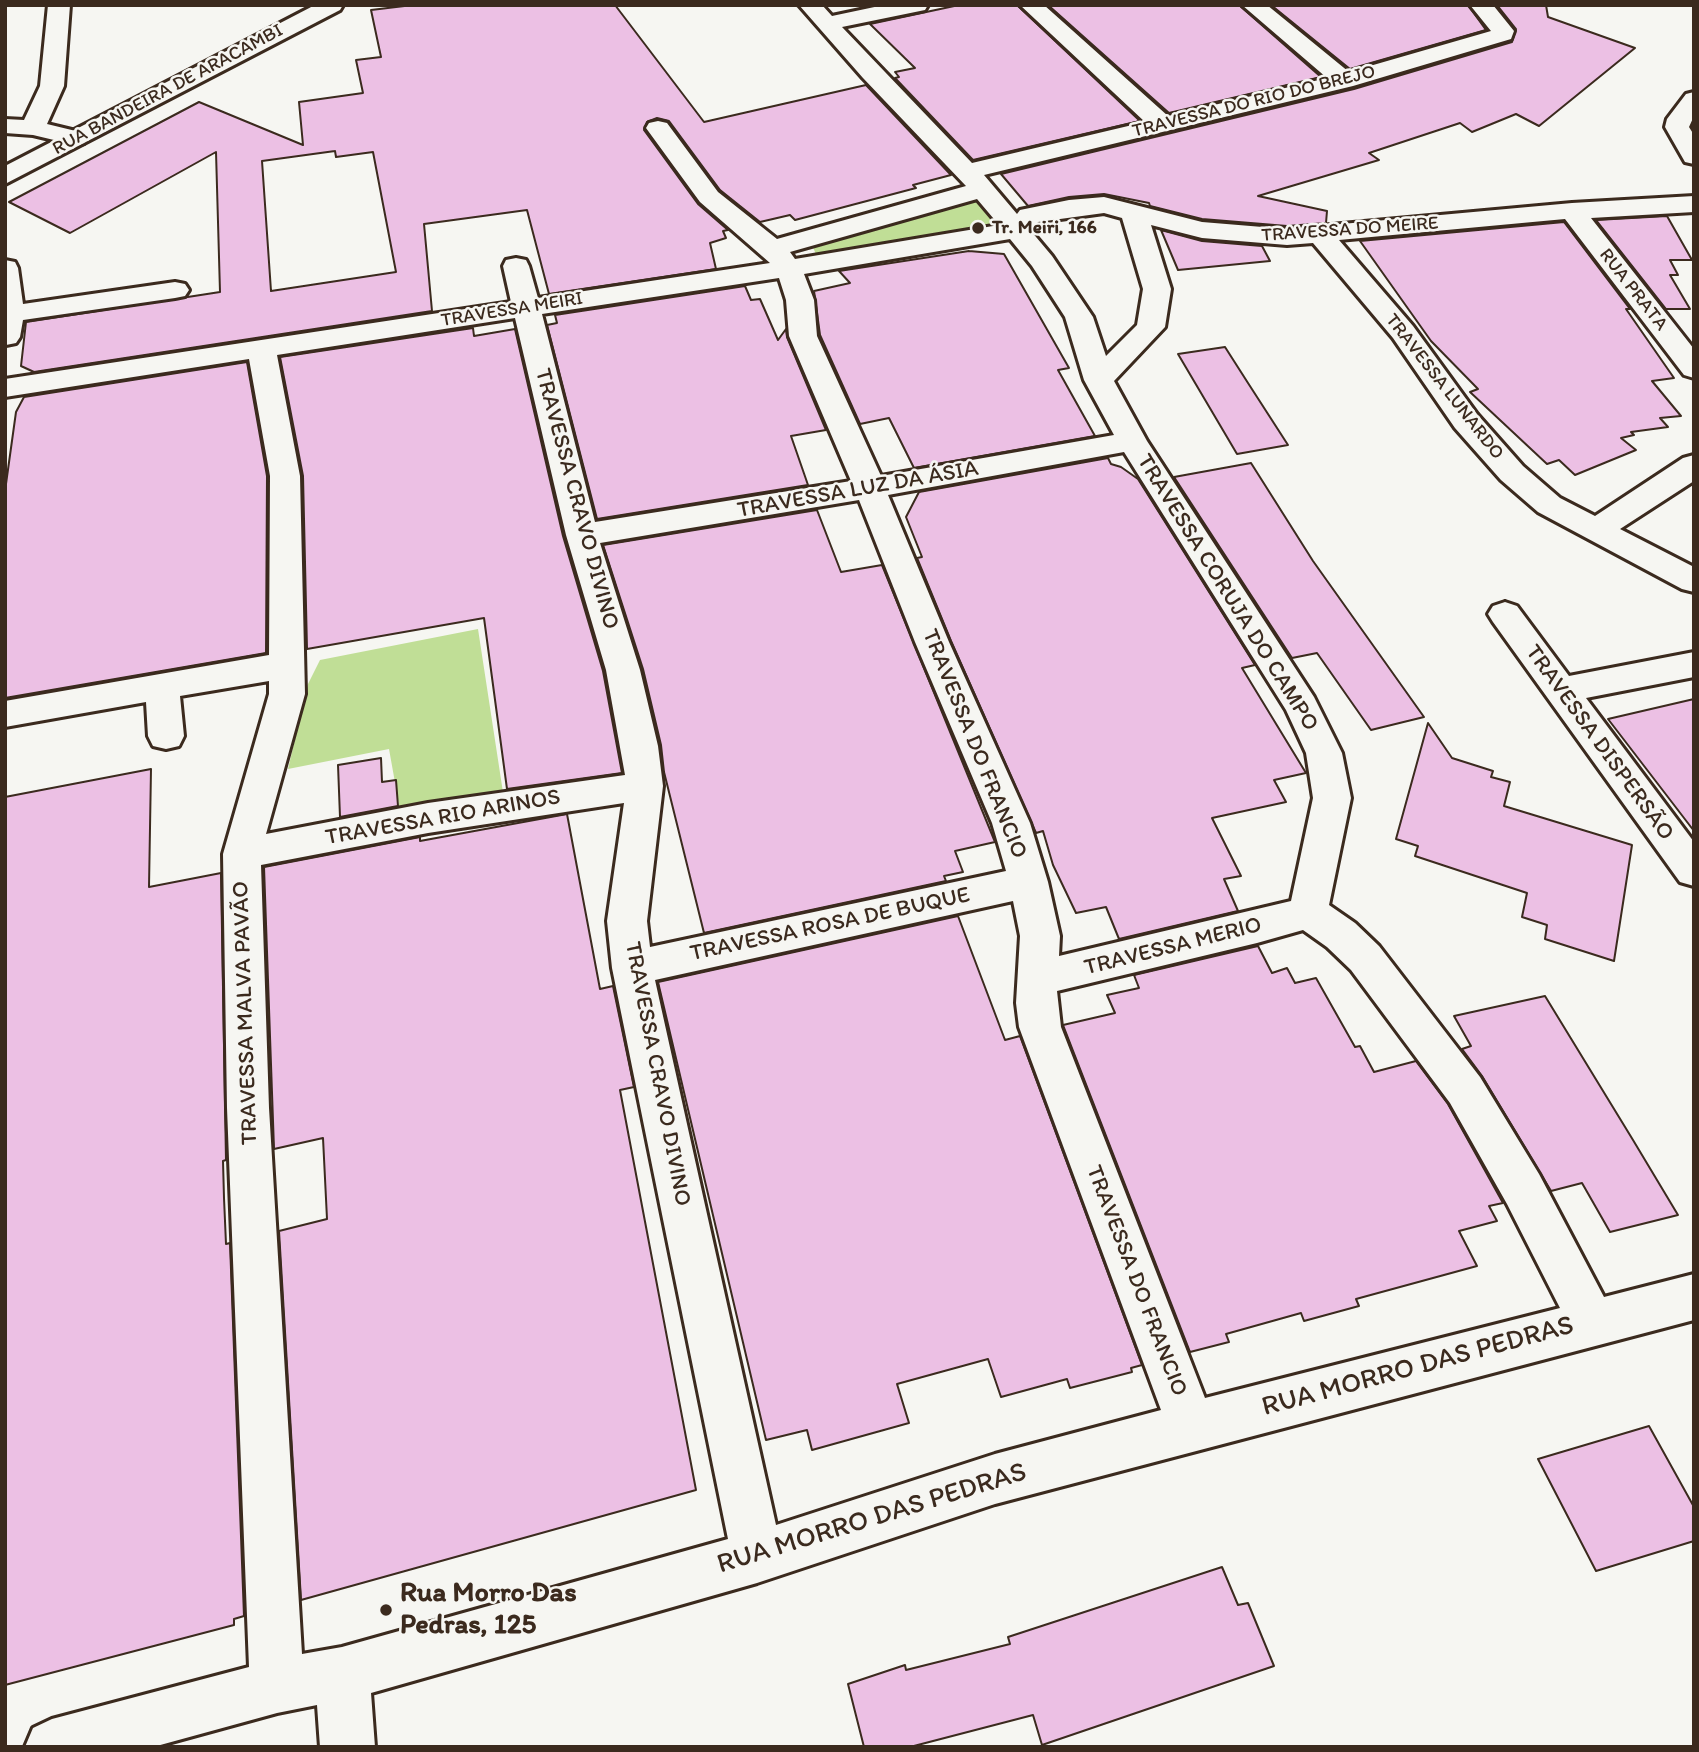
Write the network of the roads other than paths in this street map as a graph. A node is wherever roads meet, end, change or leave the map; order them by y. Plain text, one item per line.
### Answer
1 (59, 5) edge
2 (917, 5) edge
3 (1031, 5) edge
4 (1253, 5) edge
5 (1480, 5) edge
6 (325, 7) edge
7 (818, 14) edge
8 (1345, 81) junction
9 (1694, 99) edge
10 (1163, 125) junction
11 (5, 127) edge
12 (33, 128) junction
13 (658, 128) dead end
14 (75, 138) junction
15 (1694, 159) edge
16 (5, 176) edge
17 (975, 180) junction
18 (1694, 180) edge
19 (1694, 204) edge
20 (1572, 211) junction
21 (1134, 213) junction
22 (1019, 230) junction
23 (1321, 235) junction
24 (780, 259) junction
25 (516, 266) dead end
26 (5, 268) edge
27 (175, 290) dead end
28 (525, 308) junction
29 (8, 327) edge
30 (261, 347) junction
31 (1694, 369) edge
32 (1099, 380) junction
33 (5, 388) edge
34 (1132, 441) junction
35 (1694, 465) edge
36 (870, 488) junction
37 (1595, 530) junction
38 (582, 535) junction
39 (1694, 581) edge
40 (1504, 614) dead end
41 (1694, 664) edge
42 (287, 665) junction
43 (162, 688) junction
44 (1561, 690) junction
45 (5, 714) edge
46 (166, 736) dead end
47 (645, 786) junction
48 (242, 854) junction
49 (1694, 871) edge
50 (1029, 882) junction
51 (1308, 912) junction
52 (632, 968) junction
53 (1037, 977) junction
54 (1694, 1297) edge
55 (1592, 1322) junction
56 (1191, 1426) junction
57 (757, 1557) junction
58 (342, 1674) junction
59 (277, 1686) junction
60 (52, 1747) edge
61 (348, 1747) edge

1 - 12 street
2 - 7 street
3 - 10 street
4 - 8 street
5 - 8 street, TRAVESSA DO RIO DO BREJO
6 - 14 street, RUA BANDEIRA DE ARACAMBI
7 - 17 street, TRAVESSA CORUJA DO CAMPO
8 - 10 street, TRAVESSA DO RIO DO BREJO
9 - 15 street
10 - 17 street, TRAVESSA DO RIO DO BREJO
11 - 12 street
12 - 14 street
13 - 24 street
14 - 16 street, RUA BANDEIRA DE ARACAMBI
15 - 18 street
17 - 22 street, TRAVESSA CORUJA DO CAMPO
17 - 24 street, TRAVESSA DO RIO DO BREJO
19 - 20 street, TRAVESSA DO MEIRE
20 - 23 street, TRAVESSA DO MEIRE
20 - 31 street, RUA PRATA
21 - 22 street, TRAVESSA DO MEIRE
21 - 23 street, TRAVESSA DO MEIRE
21 - 32 street
22 - 24 street, TRAVESSA MEIRI
22 - 32 street, TRAVESSA CORUJA DO CAMPO
23 - 37 street, TRAVESSA LUNARDO
24 - 28 street, TRAVESSA MEIRI
24 - 36 street, TRAVESSA DO FRANCIO
25 - 28 street, TRAVESSA CRAVO DIVINO
26 - 29 street
27 - 29 street
28 - 30 street, TRAVESSA MEIRI
28 - 38 street, TRAVESSA CRAVO DIVINO
30 - 33 street, TRAVESSA MEIRI
30 - 42 street, TRAVESSA MALVA PAVÃO
32 - 34 street, TRAVESSA CORUJA DO CAMPO
34 - 36 street, TRAVESSA LUZ DA ÁSIA
34 - 51 street, TRAVESSA CORUJA DO CAMPO
35 - 37 street
36 - 38 street, TRAVESSA LUZ DA ÁSIA
36 - 50 street, TRAVESSA DO FRANCIO
37 - 39 street, TRAVESSA LUNARDO
38 - 47 street, TRAVESSA CRAVO DIVINO
40 - 44 street, TRAVESSA DISPERSÃO
41 - 44 street
42 - 43 street
42 - 48 street, TRAVESSA MALVA PAVÃO
43 - 45 street
43 - 46 street
44 - 49 street, TRAVESSA DISPERSÃO
47 - 48 street, TRAVESSA RIO ARINOS
47 - 52 street, TRAVESSA CRAVO DIVINO
48 - 59 street, TRAVESSA MALVA PAVÃO
50 - 52 street, TRAVESSA ROSA DE BUQUE
50 - 53 street, TRAVESSA DO FRANCIO
51 - 53 street, TRAVESSA MERIO
51 - 55 street
52 - 57 street, TRAVESSA CRAVO DIVINO
53 - 56 street, TRAVESSA DO FRANCIO
54 - 55 street, RUA MORRO DAS PEDRAS
55 - 56 street, RUA MORRO DAS PEDRAS
56 - 57 street, RUA MORRO DAS PEDRAS
57 - 58 street, RUA MORRO DAS PEDRAS
58 - 59 street, RUA MORRO DAS PEDRAS
58 - 61 street
59 - 60 street, RUA MORRO DAS PEDRAS

